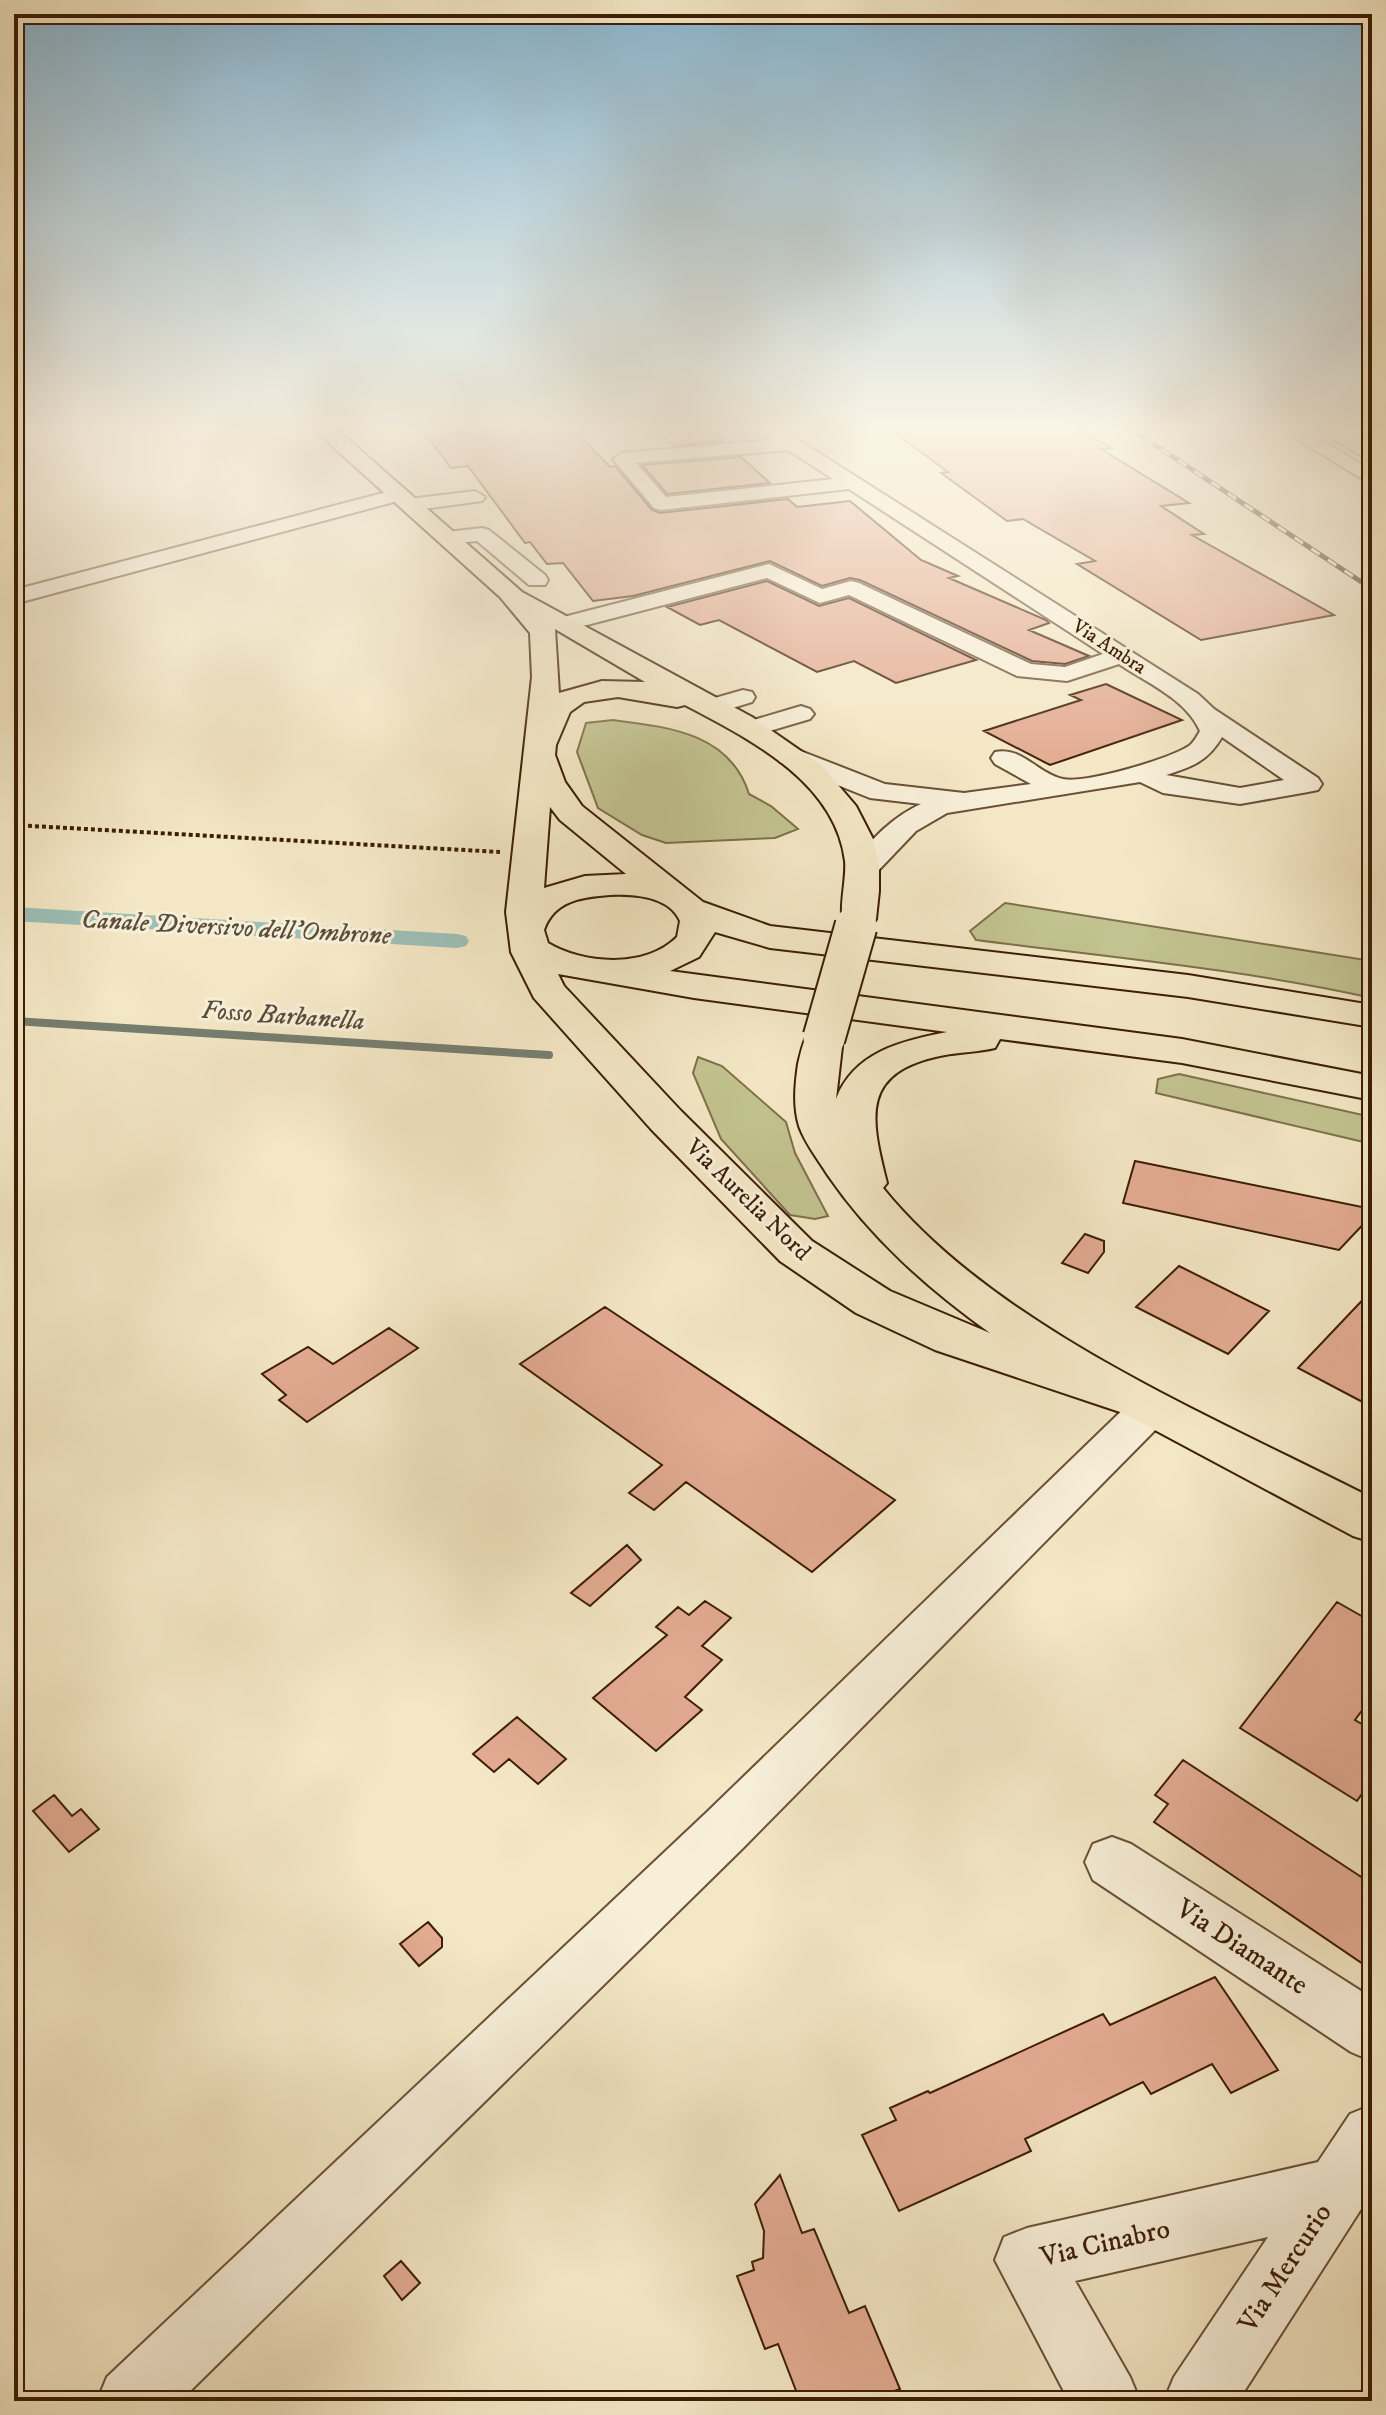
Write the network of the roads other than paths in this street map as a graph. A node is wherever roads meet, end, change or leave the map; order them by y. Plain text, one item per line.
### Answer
1 (244, 540) edge
2 (449, 540) edge
3 (489, 540) edge
4 (943, 540) edge
5 (504, 588) junction
6 (14, 597) edge
7 (564, 624) junction
8 (622, 657) junction
9 (1132, 661) junction
10 (603, 690) junction
11 (1051, 695) dead end
12 (801, 714) dead end
13 (1205, 714) junction
14 (745, 717) junction
15 (540, 748) junction
16 (789, 756) junction
17 (1004, 758) dead end
18 (1145, 773) junction
19 (1057, 787) junction
20 (905, 795) junction
21 (948, 804) junction
22 (844, 812) junction
23 (864, 869) junction
24 (684, 903) junction
25 (526, 933) junction
26 (619, 972) junction
27 (1372, 1016) edge
28 (1149, 1046) junction
29 (1372, 1088) edge
30 (870, 1204) junction
31 (1147, 1404) junction
32 (1372, 1522) edge
33 (1112, 1862) dead end
34 (1372, 2032) edge
35 (1372, 2136) edge
36 (1337, 2189) junction
37 (131, 2401) edge
38 (1106, 2401) edge
39 (1198, 2401) edge

1 - 6 street
2 - 5 main road, Via Aurelia Nord
3 - 5 street
4 - 9 street, Via Ambra
5 - 7 main road, Via Aurelia Nord
5 - 15 main road, Via Aurelia Nord
7 - 8 main road, Via Aurelia Nord
7 - 9 street
8 - 10 main road
8 - 14 main road, Via Aurelia Nord
9 - 11 street
9 - 13 street, Via Ambra
10 - 14 main road
10 - 15 main road
12 - 14 street
13 - 18 street
13 - 18 street, Via Ambra
14 - 16 main road, Via Aurelia Nord
15 - 24 main road
15 - 25 main road, Via Aurelia Nord
16 - 20 street
16 - 22 main road, Via Aurelia Nord
17 - 19 street
18 - 19 street
19 - 21 street
20 - 21 street
20 - 22 street
21 - 22 street
21 - 23 street
22 - 23 main road, Via Aurelia Nord
23 - 30 main road, Via Aurelia Nord, bridge
24 - 25 main road
24 - 26 main road
24 - 27 main road
25 - 26 main road
25 - 31 main road, Via Aurelia Nord
26 - 28 main road
28 - 29 main road
28 - 30 main road
30 - 31 main road, Via Aurelia Nord
31 - 32 main road, Via Aurelia Nord
31 - 37 street
33 - 34 street, Via Diamante
35 - 36 street, Via Mercurio
36 - 38 street, Via Cinabro
36 - 39 street, Via Mercurio

